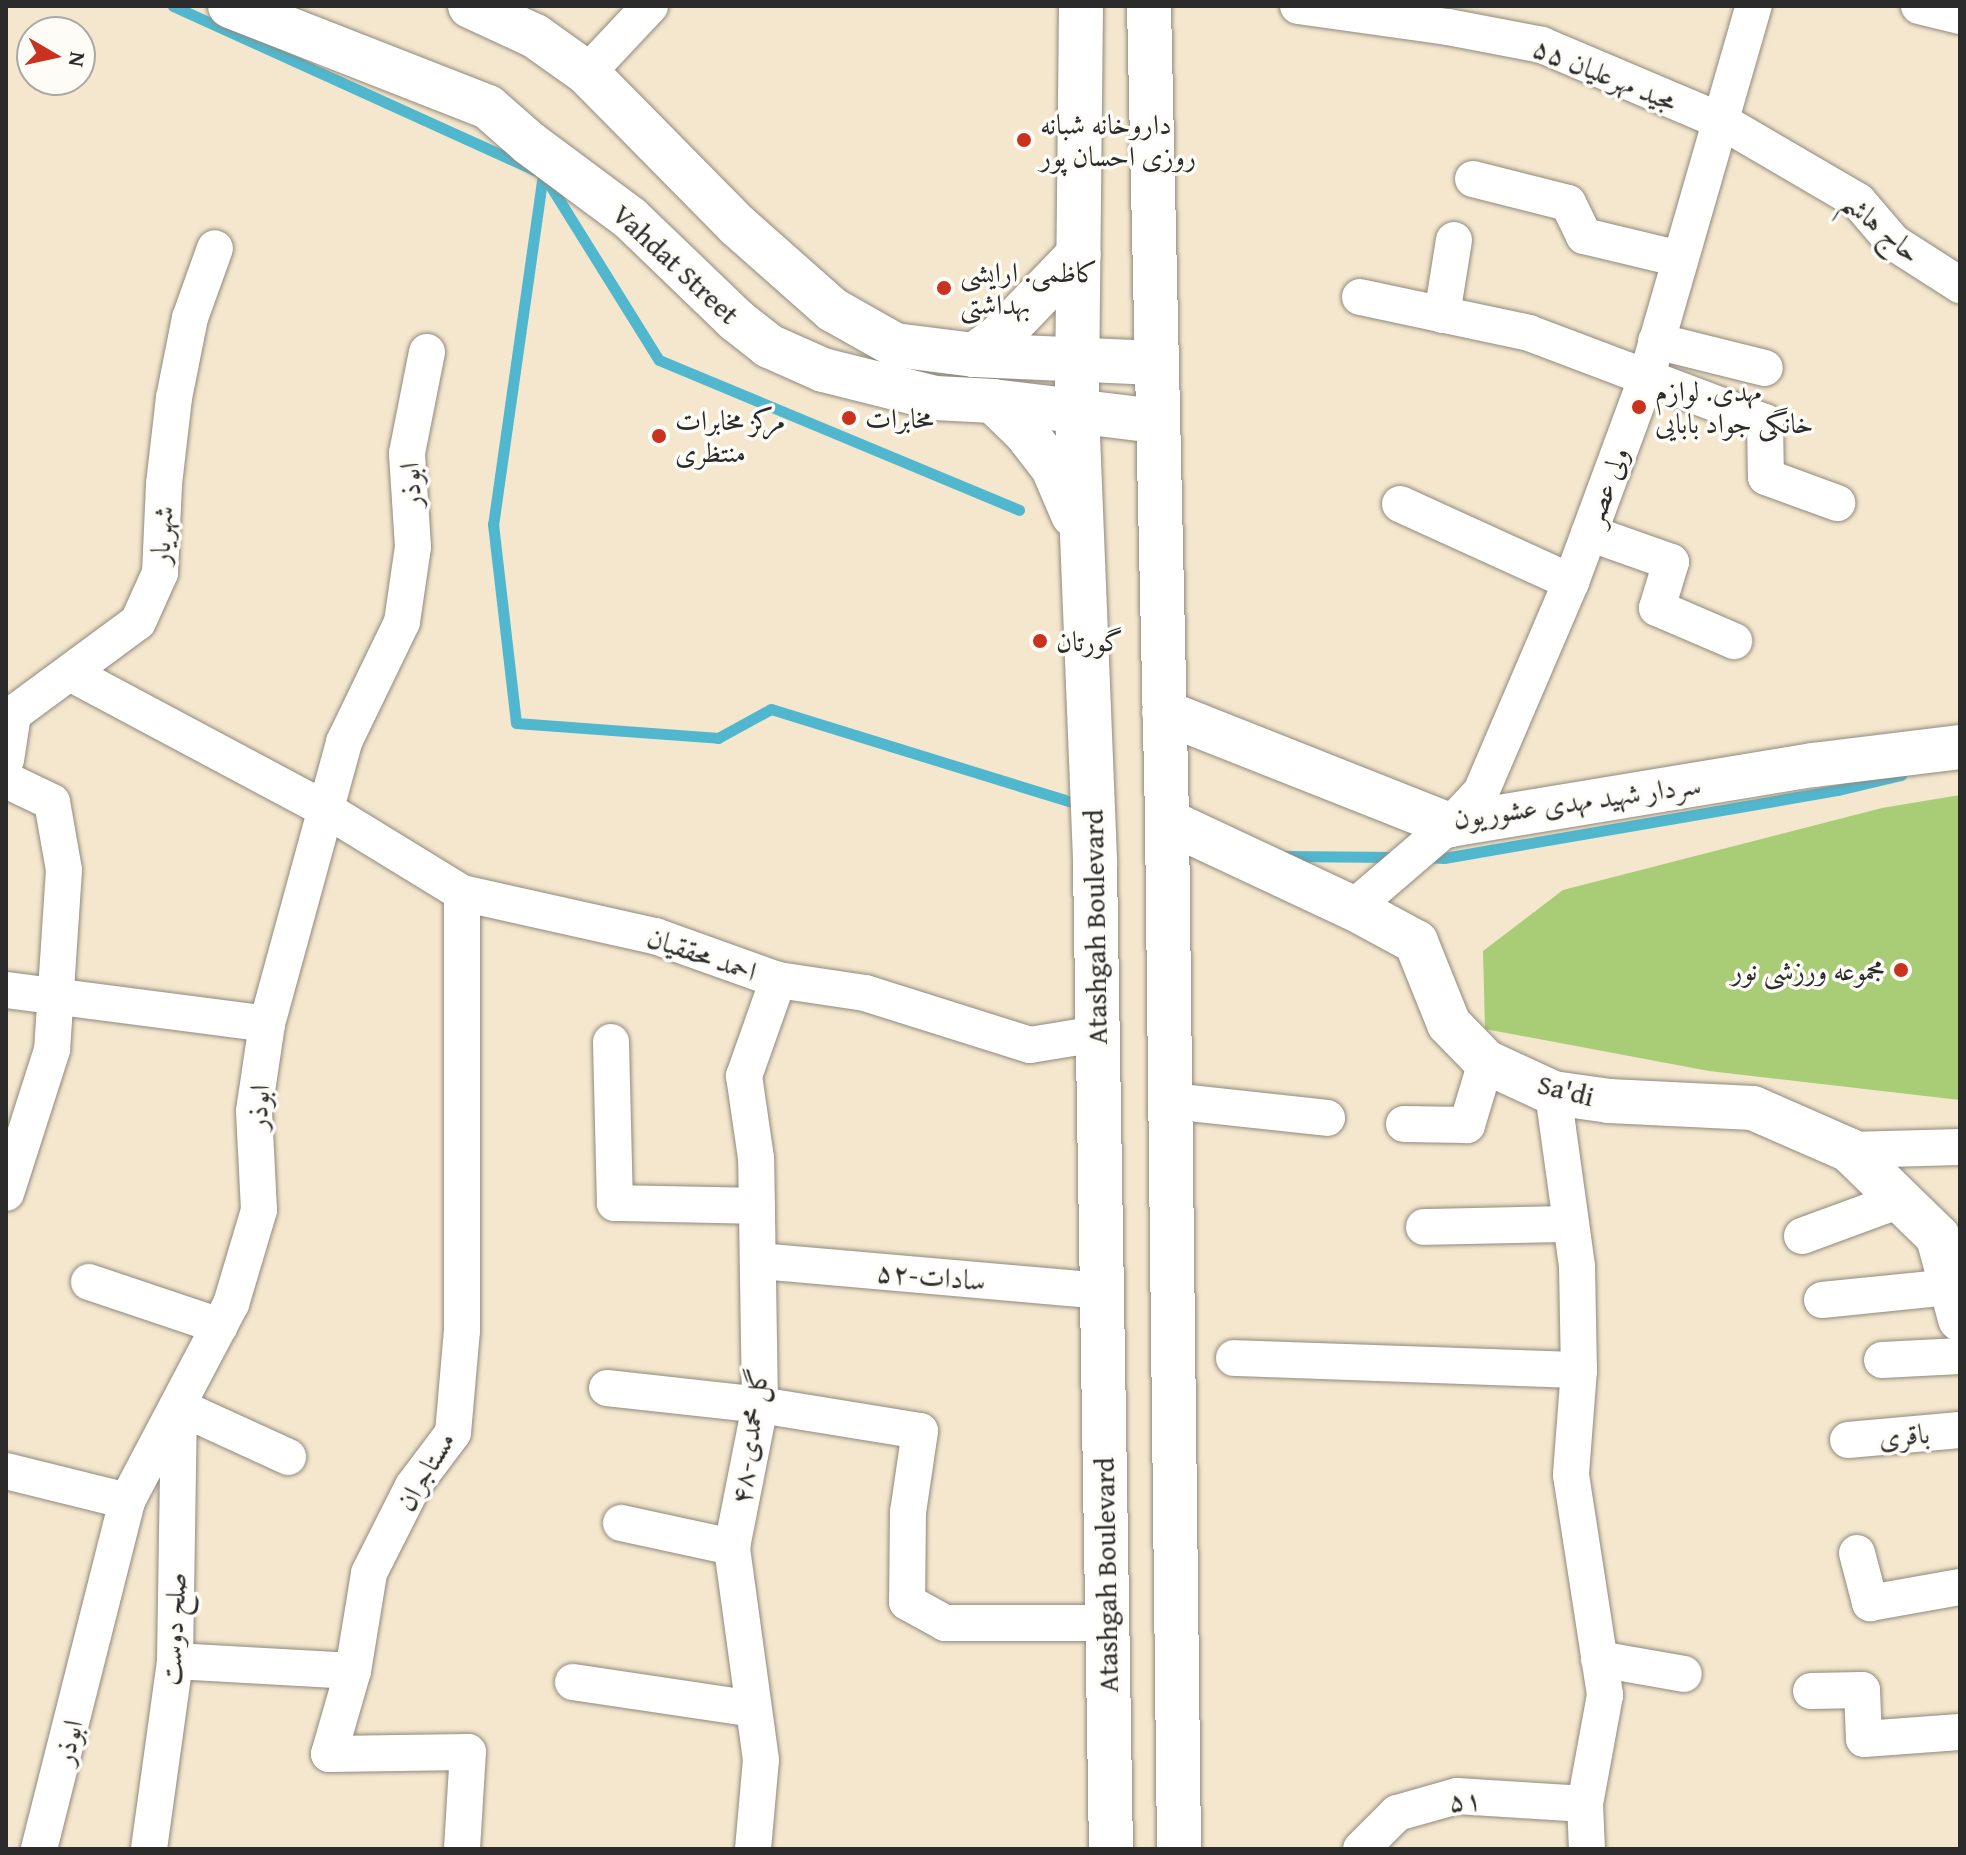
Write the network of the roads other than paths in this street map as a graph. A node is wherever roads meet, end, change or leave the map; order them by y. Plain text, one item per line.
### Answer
1 (230, 6) edge
2 (470, 6) edge
3 (650, 6) edge
4 (1081, 6) edge
5 (1149, 6) edge
6 (1298, 6) edge
7 (1754, 6) edge
8 (1919, 6) edge
9 (1960, 16) edge
10 (587, 73) junction
11 (1721, 121) junction
12 (1473, 179) dead end
13 (1454, 240) dead end
14 (215, 248) dead end
15 (1079, 254) junction
16 (1680, 259) junction
17 (1960, 285) edge
18 (1360, 297) dead end
19 (1442, 315) junction
20 (1656, 341) junction
21 (427, 352) dead end
22 (974, 355) junction
23 (1079, 359) junction
24 (1156, 363) junction
25 (1765, 368) dead end
26 (1646, 379) junction
27 (993, 401) junction
28 (1077, 411) junction
29 (1157, 421) junction
30 (1837, 503) dead end
31 (1400, 504) dead end
32 (1080, 530) junction
33 (1589, 533) junction
34 (1571, 582) junction
35 (1734, 641) dead end
36 (72, 674) junction
37 (1164, 712) junction
38 (1960, 747) edge
39 (6, 760) edge
40 (6, 780) edge
41 (325, 809) junction
42 (1167, 821) junction
43 (1424, 846) junction
44 (462, 893) junction
45 (1353, 908) junction
46 (778, 980) junction
47 (6, 990) edge
48 (55, 997) junction
49 (267, 1024) junction
50 (1097, 1034) junction
51 (611, 1042) dead end
52 (1486, 1062) junction
53 (1553, 1093) junction
54 (1171, 1101) junction
55 (1327, 1118) dead end
56 (1404, 1124) dead end
57 (1839, 1145) junction
58 (1960, 1147) edge
59 (6, 1193) edge
60 (1900, 1200) junction
61 (757, 1206) junction
62 (1570, 1224) junction
63 (1424, 1227) dead end
64 (1802, 1236) dead end
65 (759, 1261) junction
66 (89, 1282) dead end
67 (1102, 1291) junction
68 (1822, 1300) dead end
69 (1956, 1304) edge
70 (220, 1326) junction
71 (1960, 1356) edge
72 (1234, 1358) dead end
73 (1882, 1360) dead end
74 (1579, 1370) junction
75 (607, 1388) dead end
76 (760, 1405) junction
77 (179, 1407) junction
78 (1960, 1430) edge
79 (1848, 1440) dead end
80 (282, 1459) dead end
81 (6, 1471) edge
82 (127, 1501) junction
83 (621, 1523) dead end
84 (732, 1547) junction
85 (1857, 1553) dead end
86 (1960, 1587) edge
87 (1107, 1623) junction
88 (1599, 1659) junction
89 (175, 1661) junction
90 (353, 1671) junction
91 (1684, 1674) dead end
92 (573, 1682) dead end
93 (1811, 1691) dead end
94 (753, 1709) junction
95 (1960, 1732) edge
96 (1585, 1804) junction
97 (39, 1849) edge
98 (149, 1849) edge
99 (462, 1849) edge
100 (753, 1849) edge
101 (1111, 1849) edge
102 (1179, 1849) edge
103 (1361, 1849) edge
104 (1587, 1849) edge

1 - 27 main road, Vahdat Street
2 - 10 main road
3 - 10 street
4 - 15 main road, Atashgah Boulevard
5 - 24 main road
6 - 11 street, ۵۵ مجید مهرعلیان
7 - 11 street, ولی عصر
8 - 9 street
10 - 22 main road
11 - 16 street, ولی عصر
11 - 17 street, حاج هاشم
12 - 16 street
13 - 19 street
14 - 36 street, شهریار
15 - 22 main road
15 - 23 main road, Atashgah Boulevard
16 - 20 street, ولی عصر
18 - 19 street
19 - 26 street
20 - 25 street
20 - 26 street, ولی عصر
21 - 41 street, ابوذر
22 - 23 main road
23 - 24 main road
23 - 28 main road, Atashgah Boulevard
24 - 29 main road
26 - 30 street
26 - 33 street, ولی عصر
27 - 28 main road, Vahdat Street
27 - 32 main road
28 - 29 main road, Vahdat Street
28 - 32 main road, Atashgah Boulevard
29 - 37 main road
31 - 34 street
32 - 50 main road, Atashgah Boulevard
33 - 34 street, ولی عصر
33 - 35 street
34 - 43 street, ولی عصر
36 - 39 street, شهریار
36 - 41 street, احمد محققیان
37 - 42 main road
37 - 43 main road, سردار شهید مهدی عشوریون
38 - 43 main road, سردار شهید مهدی عشوریون
40 - 48 street
41 - 44 street, احمد محققیان
41 - 49 street, ابوذر
42 - 45 main road, Sa'di
42 - 54 main road
43 - 45 street, ولی عصر
44 - 46 street, احمد محققیان
44 - 90 street, مستاجران
45 - 52 main road, Sa'di
46 - 50 street, احمد محققیان
46 - 61 street, ۴۸-گل محمدی
47 - 48 street
48 - 49 street
48 - 59 street
49 - 70 street, ابوذر
50 - 67 main road, Atashgah Boulevard
51 - 61 street
52 - 53 main road, Sa'di
52 - 56 street
53 - 57 main road, Sa'di
53 - 62 street
54 - 55 street
54 - 102 main road
57 - 58 street
57 - 60 main road, Sa'di
60 - 64 street
60 - 69 main road, Sa'di
61 - 65 street, ۴۸-گل محمدی
62 - 63 street
62 - 74 street
65 - 67 street, ۵۲-سادات
65 - 76 street, ۴۸-گل محمدی
66 - 70 street
67 - 87 main road, Atashgah Boulevard
68 - 69 street
70 - 77 street, ابوذر
71 - 73 street
72 - 74 street
74 - 88 street
75 - 76 street
76 - 84 street, ۴۸-گل محمدی
76 - 87 street
77 - 80 street
77 - 82 street, ابوذر
77 - 89 street, صلح دوست
78 - 79 street, باقری
81 - 82 street
82 - 97 street, ابوذر
83 - 84 street
84 - 94 street, ۴۸-گل محمدی
85 - 86 street
87 - 101 main road, Atashgah Boulevard
88 - 91 street
88 - 96 street
89 - 90 street
89 - 98 street, صلح دوست
90 - 99 street, مستاجران
92 - 94 street
93 - 95 street
94 - 100 street, ۴۸-گل محمدی
96 - 103 street, ۵۱
96 - 104 street

